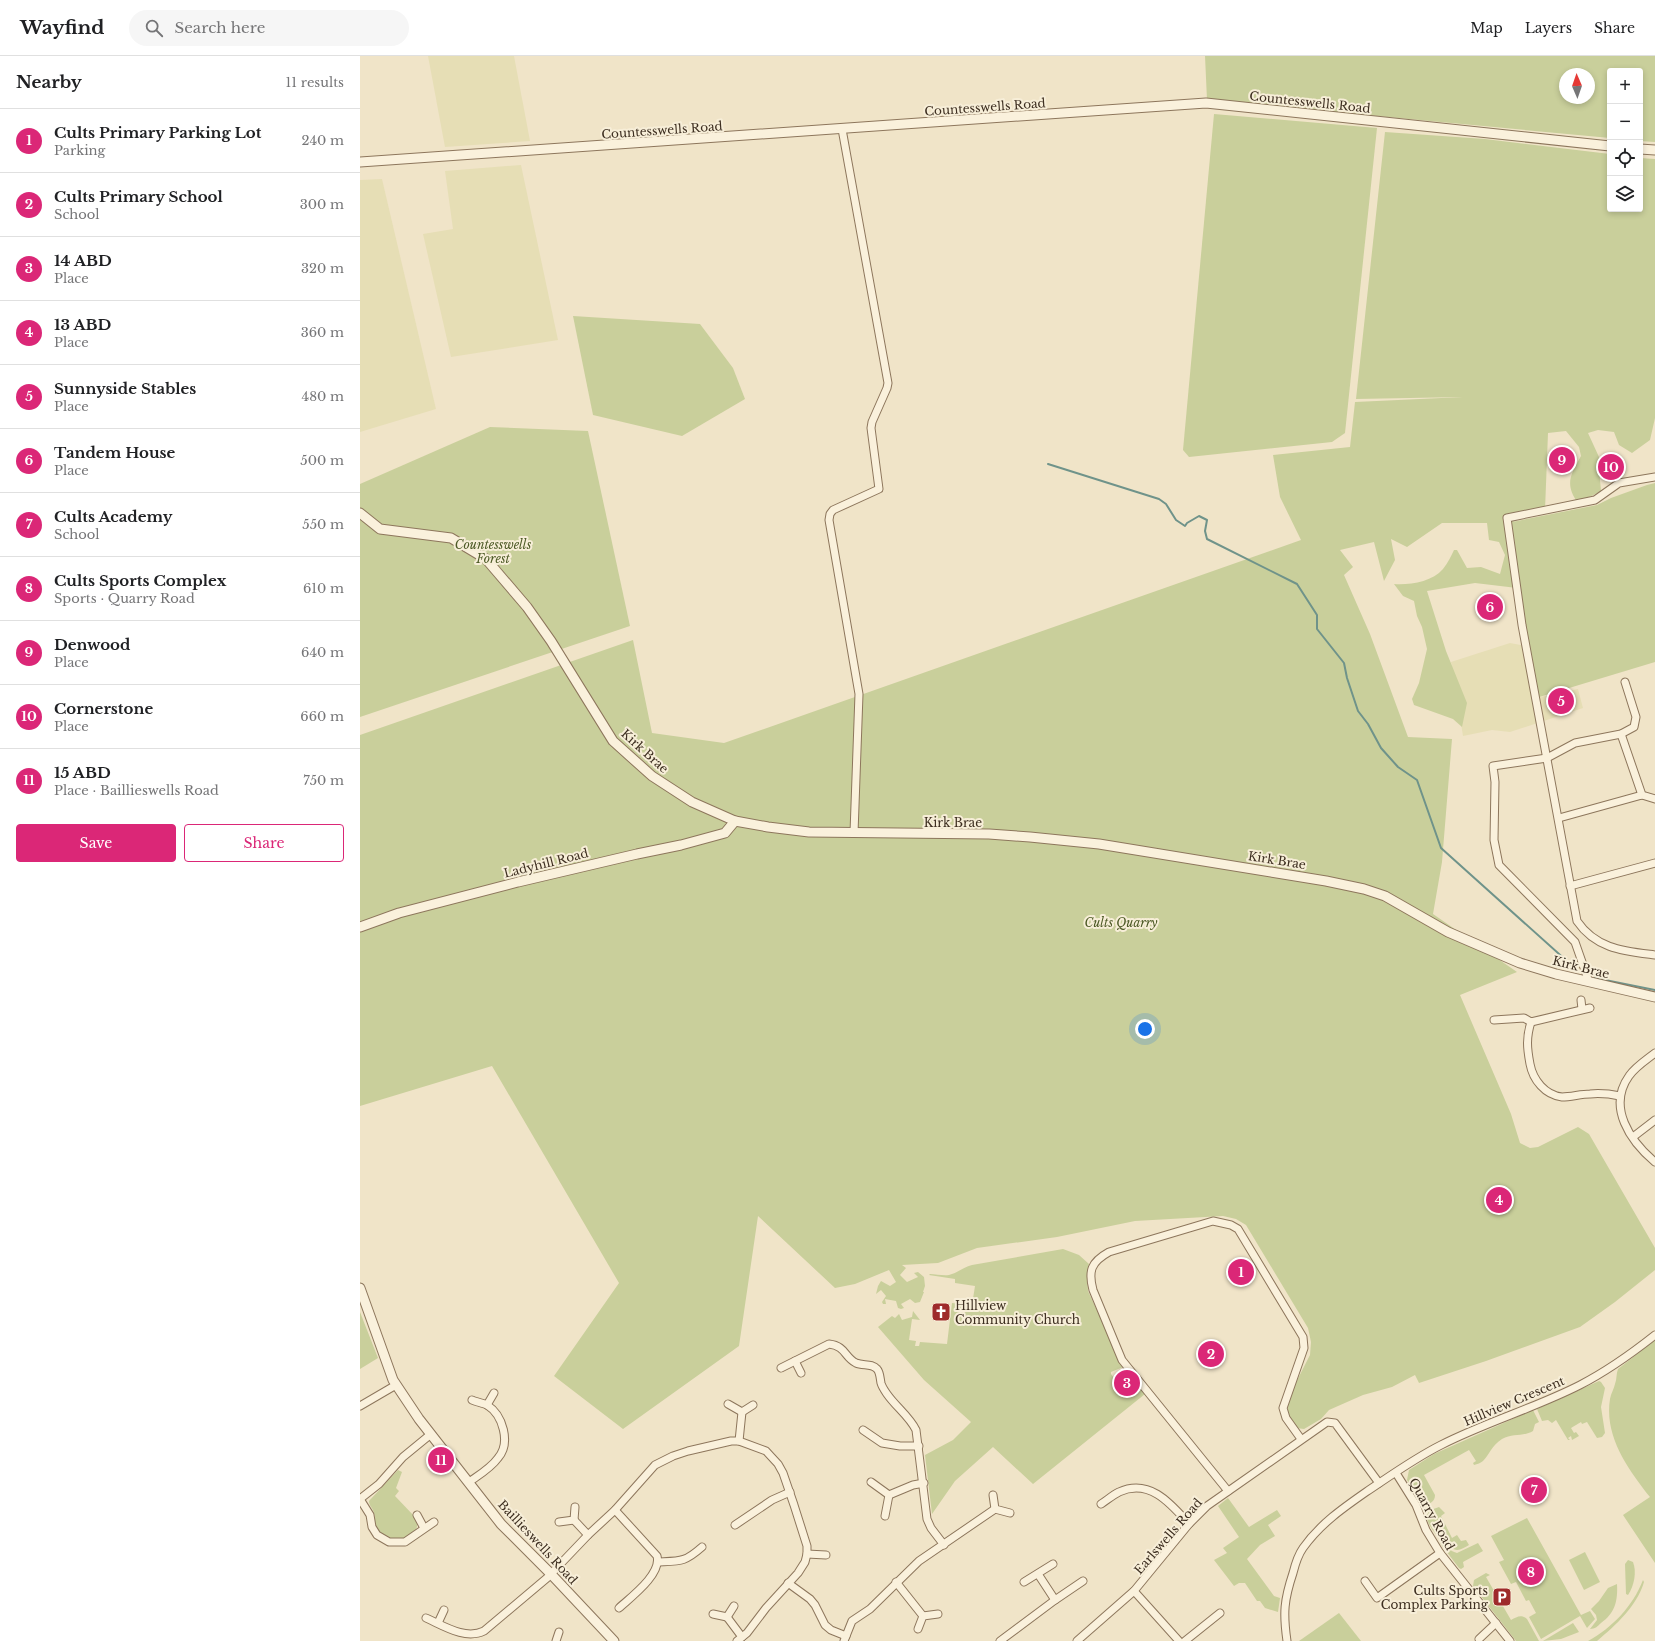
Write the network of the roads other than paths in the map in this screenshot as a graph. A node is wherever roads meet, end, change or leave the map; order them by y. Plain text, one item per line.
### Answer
1 (842, 130) junction
2 (1607, 146) edge
3 (1643, 149) edge
4 (1655, 150) edge
5 (360, 162) edge
6 (1655, 477) edge
7 (360, 513) edge
8 (1625, 682) dead end
9 (1621, 734) junction
10 (1547, 758) junction
11 (1642, 795) junction
12 (1655, 799) edge
13 (1558, 818) junction
14 (735, 821) junction
15 (854, 833) junction
16 (1655, 863) edge
17 (1570, 886) junction
18 (360, 927) edge
19 (1655, 955) edge
20 (1589, 982) junction
21 (1655, 997) edge
22 (1581, 1000) dead end
23 (1494, 1020) dead end
24 (1531, 1022) junction
25 (1655, 1054) edge
26 (1620, 1096) junction
27 (1655, 1120) edge
28 (1633, 1137) junction
29 (1655, 1162) edge
30 (360, 1288) edge
31 (1655, 1334) edge
32 (795, 1361) junction
33 (782, 1368) dead end
34 (801, 1373) dead end
35 (396, 1386) junction
36 (494, 1393) dead end
37 (472, 1400) dead end
38 (728, 1404) dead end
39 (487, 1405) junction
40 (753, 1405) dead end
41 (360, 1406) edge
42 (742, 1412) junction
43 (863, 1430) dead end
44 (431, 1434) junction
45 (1301, 1439) junction
46 (739, 1441) junction
47 (919, 1446) junction
48 (1396, 1473) junction
49 (469, 1482) junction
50 (871, 1482) dead end
51 (924, 1483) junction
52 (1379, 1483) junction
53 (1228, 1491) junction
54 (790, 1492) junction
55 (889, 1495) junction
56 (993, 1495) dead end
57 (360, 1499) edge
58 (1101, 1504) dead end
59 (575, 1507) dead end
60 (995, 1509) junction
61 (615, 1510) junction
62 (1010, 1513) dead end
63 (417, 1515) dead end
64 (885, 1516) dead end
65 (574, 1520) junction
66 (434, 1522) dead end
67 (559, 1522) dead end
68 (1190, 1524) junction
69 (735, 1525) dead end
70 (424, 1528) junction
71 (588, 1535) junction
72 (944, 1545) junction
73 (702, 1547) dead end
74 (1440, 1553) junction
75 (807, 1554) junction
76 (826, 1555) dead end
77 (659, 1562) junction
78 (1053, 1564) dead end
79 (550, 1573) junction
80 (1038, 1574) junction
81 (1083, 1581) dead end
82 (1365, 1581) dead end
83 (896, 1582) junction
84 (1024, 1582) dead end
85 (788, 1583) junction
86 (1134, 1591) junction
87 (1055, 1600) junction
88 (734, 1606) dead end
89 (619, 1608) dead end
90 (444, 1610) dead end
91 (1220, 1613) dead end
92 (713, 1614) dead end
93 (938, 1614) dead end
94 (923, 1616) junction
95 (426, 1618) dead end
96 (727, 1618) junction
97 (438, 1623) junction
98 (1496, 1623) junction
99 (918, 1629) dead end
100 (559, 1632) dead end
101 (845, 1638) edge
102 (740, 1639) edge
103 (1479, 1639) dead end
104 (556, 1641) edge
105 (614, 1641) edge
106 (1000, 1641) edge
107 (1077, 1641) edge
108 (1179, 1641) edge
109 (1184, 1641) edge
110 (1287, 1641) edge
111 (1510, 1641) edge

1 - 2 street, Countesswells Road
1 - 5 street, Countesswells Road
1 - 15 street
3 - 4 street
6 - 10 street
7 - 14 street, Kirk Brae
8 - 9 street
9 - 10 street
9 - 11 street
10 - 13 street
10 - 20 street
11 - 12 street
11 - 13 street
13 - 17 street
14 - 15 street, Kirk Brae
14 - 18 street, Ladyhill Road
15 - 20 street, Kirk Brae
16 - 17 street
17 - 19 street
20 - 21 street, Kirk Brae
22 - 24 street
23 - 24 street
24 - 26 street
25 - 26 street
26 - 28 street
27 - 28 street
28 - 29 street
30 - 35 street, Baillieswells Road
31 - 48 street, Hillview Crescent
32 - 33 street
32 - 34 street
32 - 47 street
35 - 41 street
35 - 44 street, Baillieswells Road
36 - 39 street
37 - 39 street
38 - 42 street
39 - 49 street
40 - 42 street
42 - 46 street
43 - 47 street
44 - 49 street, Baillieswells Road
44 - 57 street
45 - 52 street, Earlswells Road
45 - 53 street, Earlswells Road
45 - 53 street
46 - 54 street
46 - 61 street
47 - 51 street
48 - 52 street, Hillview Crescent
48 - 74 street, Quarry Road
49 - 79 street, Baillieswells Road
50 - 55 street
51 - 55 street
51 - 72 street
52 - 110 street, Hillview Crescent
53 - 68 street, Earlswells Road
54 - 69 street
54 - 75 street
55 - 64 street
56 - 60 street
57 - 70 street
58 - 68 street
59 - 65 street
60 - 62 street
60 - 72 street
61 - 71 street
61 - 77 street
63 - 70 street
65 - 67 street
65 - 71 street
66 - 70 street
68 - 86 street, Earlswells Road
71 - 79 street
72 - 83 street
73 - 77 street
74 - 82 street
74 - 98 street, Quarry Road
75 - 76 street
75 - 85 street
77 - 89 street
78 - 80 street
79 - 97 street
79 - 105 street, Baillieswells Road
80 - 84 street
80 - 87 street
81 - 87 street
83 - 94 street
83 - 101 street
85 - 101 street
85 - 102 street
86 - 107 street, Earlswells Road
86 - 108 street
87 - 106 street
88 - 96 street
90 - 97 street
91 - 109 street
92 - 96 street
93 - 94 street
94 - 99 street
95 - 97 street
96 - 102 street
98 - 103 street
98 - 111 street, Quarry Road
100 - 104 street

